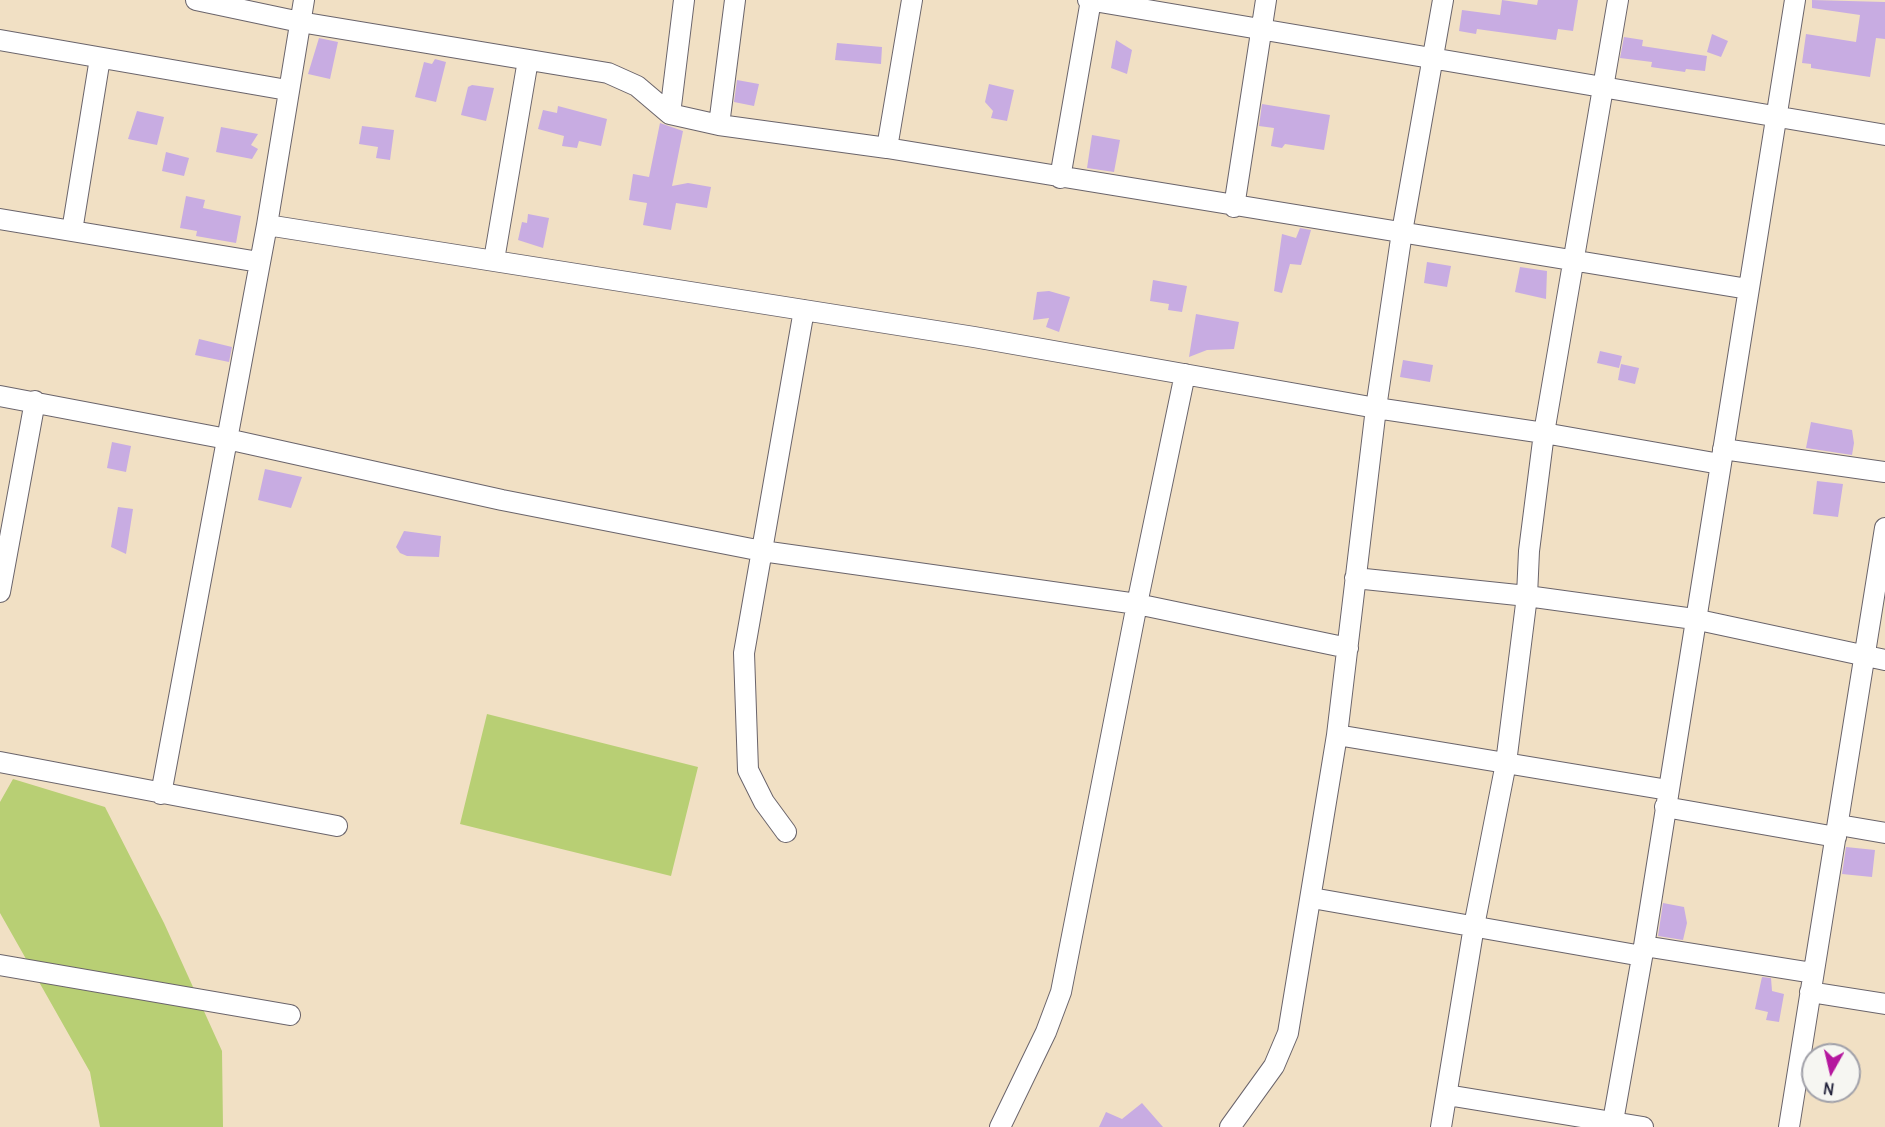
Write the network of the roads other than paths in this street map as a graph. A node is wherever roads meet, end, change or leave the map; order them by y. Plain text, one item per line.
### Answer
1 (196, 0) edge
2 (304, 0) edge
3 (684, 0) edge
4 (735, 0) edge
5 (912, 0) edge
6 (1090, 0) edge
7 (1266, 0) edge
8 (1443, 0) edge
9 (1618, 0) edge
10 (1795, 0) edge
11 (300, 22) junction
12 (1262, 28) junction
13 (0, 40) edge
14 (1432, 57) junction
15 (100, 58) junction
16 (528, 60) junction
17 (1604, 86) junction
18 (287, 90) junction
19 (670, 114) junction
20 (1778, 116) junction
21 (719, 125) junction
22 (1885, 135) edge
23 (887, 148) junction
24 (1060, 178) junction
25 (1234, 207) junction
26 (0, 219) edge
27 (267, 225) junction
28 (72, 231) junction
29 (1402, 232) junction
30 (494, 260) junction
31 (1575, 260) junction
32 (259, 262) junction
33 (1748, 289) junction
34 (804, 310) junction
35 (1185, 374) junction
36 (0, 396) edge
37 (35, 401) junction
38 (1376, 408) junction
39 (1544, 433) junction
40 (227, 438) junction
41 (1722, 456) junction
42 (1885, 472) edge
43 (1885, 528) edge
44 (762, 551) junction
45 (1355, 578) junction
46 (1, 580) edge
47 (1527, 596) junction
48 (1137, 604) junction
49 (1694, 620) junction
50 (1348, 648) junction
51 (1865, 657) junction
52 (1885, 660) edge
53 (1337, 735) junction
54 (0, 762) edge
55 (1506, 763) junction
56 (161, 794) junction
57 (1667, 799) junction
58 (338, 826) dead end
59 (1838, 831) junction
60 (786, 832) dead end
61 (1885, 833) edge
62 (1312, 898) junction
63 (1474, 926) junction
64 (1643, 951) junction
65 (0, 965) edge
66 (1811, 982) junction
67 (1885, 1004) edge
68 (290, 1015) dead end
69 (1447, 1095) junction
70 (1613, 1124) edge
71 (1232, 1126) edge
72 (1000, 1127) edge
73 (1441, 1127) edge
74 (1643, 1127) edge
75 (1789, 1127) edge

1 - 11 street
2 - 11 street
3 - 19 street
4 - 21 street
5 - 23 street
6 - 12 street
6 - 24 street
7 - 12 street
8 - 14 street
9 - 17 street
10 - 20 street
11 - 16 street
11 - 18 street
12 - 14 street
12 - 25 street
13 - 15 street
14 - 17 street
14 - 29 street
15 - 18 street
15 - 28 street
16 - 19 street
16 - 30 street
17 - 20 street
17 - 31 street
18 - 27 street
19 - 21 street
20 - 22 street
20 - 33 street
21 - 23 street
23 - 24 street
24 - 25 street
25 - 29 street
26 - 28 street
27 - 30 street
27 - 32 street
28 - 32 street
29 - 31 street
29 - 38 street
30 - 34 street
31 - 33 street
31 - 39 street
32 - 40 street
33 - 41 street
34 - 35 street
34 - 44 street
35 - 38 street
35 - 48 street
36 - 37 street
37 - 40 street
37 - 46 street
38 - 39 street
38 - 45 street
39 - 41 street
39 - 47 street
40 - 44 street
40 - 56 street
41 - 42 street
41 - 49 street
43 - 51 street
44 - 48 street
44 - 60 street
45 - 47 street
45 - 50 street
47 - 49 street
47 - 55 street
48 - 50 street
48 - 72 street
49 - 51 street
49 - 57 street
50 - 53 street
51 - 52 street
51 - 59 street
53 - 55 street
53 - 62 street
54 - 56 street
55 - 57 street
55 - 63 street
56 - 58 street
57 - 59 street
57 - 64 street
59 - 61 street
59 - 66 street
62 - 63 street
62 - 71 street
63 - 64 street
63 - 69 street
64 - 66 street
64 - 70 street
65 - 68 street
66 - 67 street
66 - 75 street
69 - 70 street
69 - 73 street
70 - 74 street

